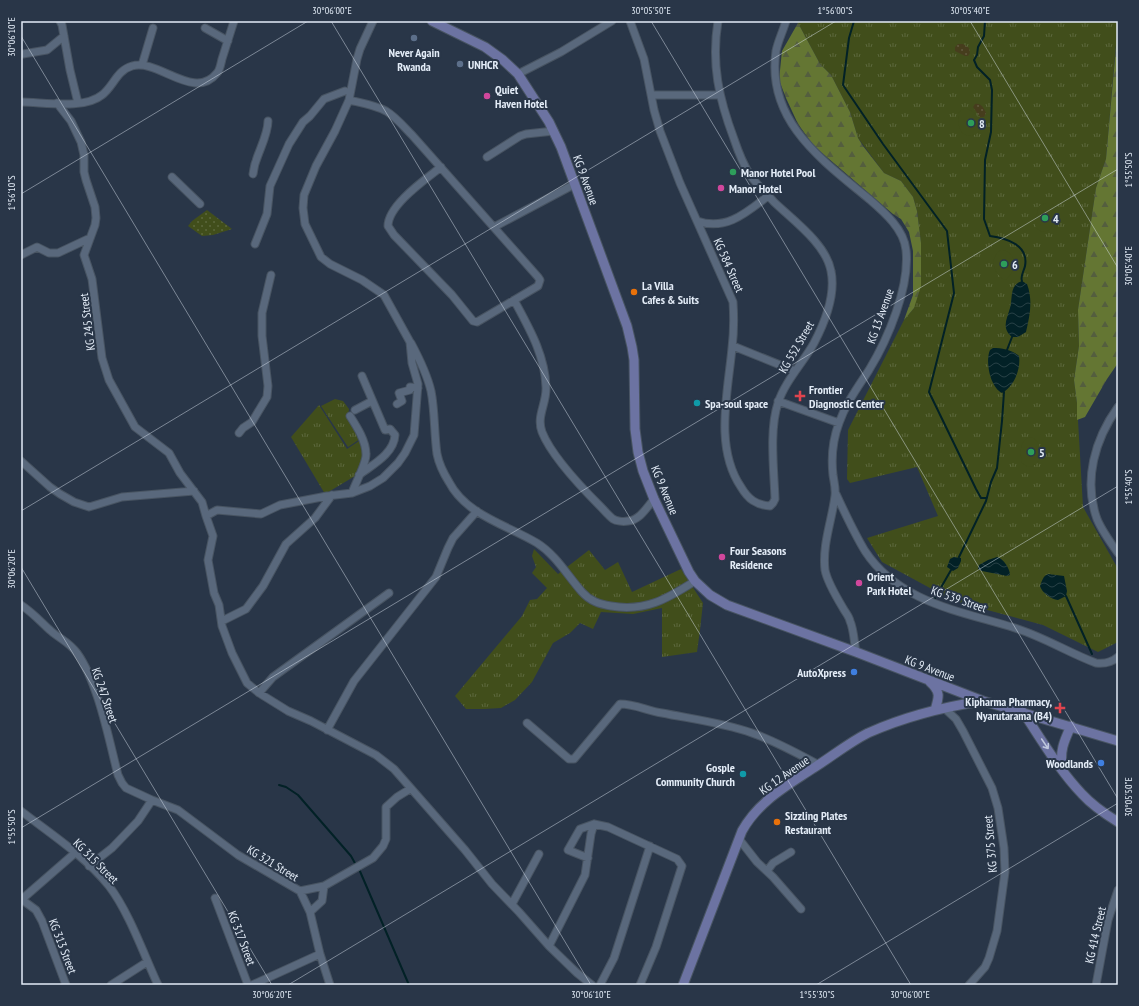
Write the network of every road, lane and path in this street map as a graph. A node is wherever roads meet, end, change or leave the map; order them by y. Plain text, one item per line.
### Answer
1 (60, 21) edge
2 (234, 21) edge
3 (373, 21) edge
4 (432, 21) edge
5 (612, 21) edge
6 (630, 21) edge
7 (718, 21) edge
8 (786, 21) edge
9 (152, 28) dead end
10 (205, 28) dead end
11 (64, 36) junction
12 (228, 41) junction
13 (24, 54) dead end
14 (142, 65) junction
15 (518, 74) junction
16 (345, 91) dead end
17 (719, 94) junction
18 (652, 95) junction
19 (349, 100) junction
20 (21, 102) edge
21 (57, 103) junction
22 (78, 104) junction
23 (268, 121) dead end
24 (554, 131) junction
25 (488, 157) dead end
26 (441, 167) junction
27 (253, 174) dead end
28 (172, 178) dead end
29 (575, 184) junction
30 (768, 196) junction
31 (200, 204) dead end
32 (697, 220) junction
33 (494, 227) junction
34 (90, 238) junction
35 (254, 244) dead end
36 (21, 255) edge
37 (271, 275) dead end
38 (514, 300) junction
39 (410, 342) junction
40 (733, 346) junction
41 (795, 371) junction
42 (362, 376) dead end
43 (418, 388) junction
44 (372, 401) junction
45 (778, 401) junction
46 (397, 404) dead end
47 (1118, 407) edge
48 (355, 410) dead end
49 (350, 416) dead end
50 (839, 423) junction
51 (239, 433) dead end
52 (21, 461) edge
53 (359, 475) junction
54 (194, 491) junction
55 (352, 493) junction
56 (836, 494) junction
57 (332, 495) junction
58 (654, 499) junction
59 (773, 503) joint
60 (477, 511) junction
61 (206, 516) junction
62 (1118, 553) edge
63 (695, 581) junction
64 (389, 593) dead end
65 (21, 604) edge
66 (222, 621) junction
67 (856, 652) junction
68 (1118, 657) edge
69 (928, 680) junction
70 (259, 693) junction
71 (962, 693) junction
72 (983, 701) junction
73 (956, 705) junction
74 (939, 709) junction
75 (1023, 712) junction
76 (527, 723) dead end
77 (1071, 726) junction
78 (327, 730) junction
79 (1117, 740) edge
80 (819, 765) junction
81 (1063, 772) junction
82 (410, 789) junction
83 (152, 800) junction
84 (21, 811) edge
85 (1118, 822) edge
86 (594, 824) junction
87 (739, 839) junction
88 (650, 846) junction
89 (791, 852) dead end
90 (75, 853) junction
91 (539, 854) dead end
92 (588, 858) junction
93 (89, 866) junction
94 (767, 871) junction
95 (324, 886) junction
96 (1118, 890) edge
97 (300, 892) junction
98 (214, 898) dead end
99 (21, 899) edge
100 (512, 904) junction
101 (801, 909) dead end
102 (310, 912) junction
103 (549, 946) junction
104 (320, 954) junction
105 (147, 962) junction
106 (979, 975) junction
107 (66, 985) edge
108 (110, 985) edge
109 (158, 985) edge
110 (248, 985) edge
111 (252, 985) edge
112 (330, 985) edge
113 (592, 985) edge
114 (600, 985) edge
115 (640, 985) edge
116 (683, 985) edge
117 (969, 985) edge
118 (980, 985) edge
119 (1096, 985) edge

1 - 11 street
2 - 12 street
3 - 19 street
4 - 15 main road, KG 9 Avenue
5 - 15 street
6 - 18 street, KG 584 Street
7 - 17 street, KG 552 Street
8 - 50 street, KG 13 Avenue
9 - 14 street
10 - 12 street
11 - 13 street
11 - 22 street
12 - 14 street
14 - 22 street
15 - 24 main road, KG 9 Avenue
16 - 35 street
17 - 18 street
17 - 30 street, KG 552 Street
18 - 32 street, KG 584 Street
19 - 26 street
19 - 39 street
20 - 21 street
21 - 22 street
21 - 34 street, KG 245 Street
23 - 27 street
24 - 25 street
24 - 29 main road, KG 9 Avenue
26 - 33 street
26 - 38 street
28 - 31 street
29 - 33 street
29 - 58 main road, KG 9 Avenue
30 - 32 street
30 - 41 street, KG 552 Street
32 - 40 street, KG 584 Street
33 - 38 street
34 - 36 street
34 - 54 street, KG 245 Street
37 - 51 street
38 - 58 street
39 - 43 street
39 - 60 street
40 - 41 street
40 - 59 street, KG 584 Street
41 - 45 street, KG 552 Street
42 - 44 street
43 - 46 street
43 - 55 street
44 - 48 street
44 - 53 street
45 - 50 street
45 - 59 street, KG 552 Street
47 - 62 street
49 - 53 street
50 - 56 street, KG 13 Avenue
52 - 54 street
53 - 55 street
54 - 61 street, KG 245 Street
55 - 57 street
56 - 67 street, KG 13 Avenue
56 - 68 street, KG 539 Street
57 - 61 street
57 - 66 street
58 - 63 main road, KG 9 Avenue
60 - 63 street
60 - 78 street
61 - 66 street, KG 245 Street
63 - 67 main road, KG 9 Avenue
64 - 70 street
65 - 83 street, KG 247 Street
66 - 70 street, KG 245 Street
67 - 69 main road, KG 9 Avenue
69 - 71 main road, KG 9 Avenue
69 - 74 main road
70 - 78 street, KG 245 Street
71 - 72 main road, KG 9 Avenue
71 - 73 main road
72 - 73 main road, KG 12 Avenue
72 - 75 main road, KG 9 Avenue
73 - 74 main road, KG 12 Avenue
74 - 80 main road, KG 12 Avenue
74 - 106 street, KG 375 Street
75 - 77 main road, KG 9 Avenue
75 -> 81 main road
76 - 80 street
77 - 79 main road, KG 9 Avenue
77 - 81 main road
78 - 82 street, KG 245 Street
80 - 87 main road, KG 12 Avenue
81 - 85 main road
82 - 95 street
82 - 100 street, KG 245 Street
83 - 93 street
83 - 97 street, KG 321 Street
84 - 90 street, KG 315 Street
86 - 88 street
86 - 92 street
86 - 92 street
87 - 94 street
87 - 116 main road, KG 12 Avenue
88 - 114 street
88 - 115 street
89 - 94 street
90 - 93 street, KG 315 Street
90 - 99 street
91 - 100 street
92 - 103 street
93 - 105 street, KG 315 Street
94 - 101 street
95 - 97 street
95 - 102 street
96 - 119 street, KG 414 Street
97 - 102 street, KG 321 Street
98 - 110 street, KG 317 Street
99 - 107 street, KG 313 Street
100 - 103 street, KG 245 Street
102 - 104 street, KG 321 Street
103 - 113 street, KG 245 Street
104 - 111 street
104 - 112 street, KG 321 Street
105 - 108 street
105 - 109 street, KG 315 Street
106 - 117 street, KG 375 Street
106 - 118 street

